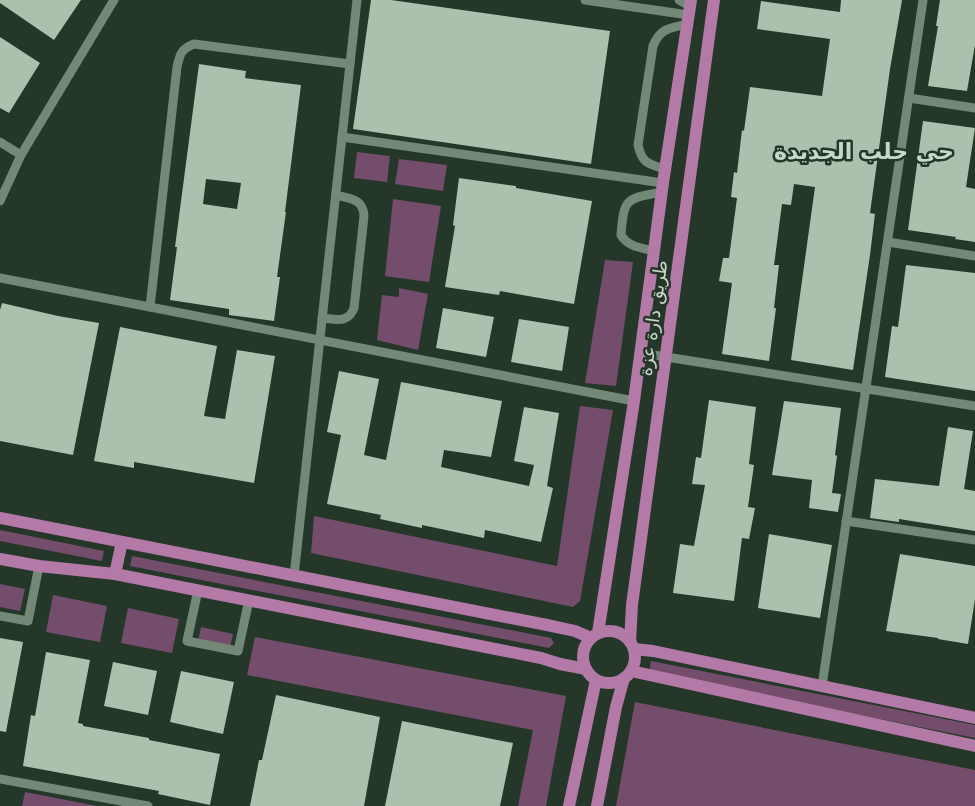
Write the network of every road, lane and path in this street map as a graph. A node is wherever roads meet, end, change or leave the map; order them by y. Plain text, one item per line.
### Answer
1 (114, 0) edge
2 (357, 0) edge
3 (585, 0) edge
4 (714, 0) edge
5 (923, 0) edge
6 (687, 9) edge
7 (350, 64) junction
8 (909, 98) junction
9 (975, 108) edge
10 (342, 137) junction
11 (0, 142) edge
12 (21, 155) junction
13 (665, 169) junction
14 (663, 188) junction
15 (336, 195) junction
16 (0, 200) edge
17 (888, 242) junction
18 (654, 252) junction
19 (975, 256) edge
20 (0, 278) edge
21 (150, 307) junction
22 (322, 318) junction
23 (320, 339) junction
24 (641, 353) junction
25 (666, 356) junction
26 (865, 390) junction
27 (634, 401) junction
28 (975, 406) edge
29 (0, 518) edge
30 (846, 521) junction
31 (975, 540) edge
32 (122, 542) junction
33 (0, 558) edge
34 (40, 566) junction
35 (115, 574) junction
36 (294, 576) junction
37 (198, 590) junction
38 (248, 600) junction
39 (0, 616) edge
40 (594, 635) junction
41 (632, 645) junction
42 (586, 669) junction
43 (627, 674) junction
44 (596, 680) junction
45 (822, 686) junction
46 (975, 718) edge
47 (975, 746) edge
48 (0, 779) edge
49 (148, 806) edge
50 (569, 806) edge
51 (597, 806) edge

1 - 12 street
2 - 7 street
3 - 6 street
4 - 25 main road, طريق دارة عزة
5 - 8 street
6 - 13 main road
6 - 13 street
7 - 10 street
7 - 21 street
8 - 9 street
8 - 17 street
10 - 14 street
10 - 15 street
11 - 12 street
12 - 16 street
13 - 14 main road
14 - 18 main road
14 - 18 street
15 - 22 street
15 - 22 street
17 - 19 street
17 - 26 street
18 - 24 main road
20 - 21 street
21 - 23 street
22 - 23 street
23 - 27 street
23 - 36 street
24 - 25 street
24 - 27 main road
25 - 26 street
25 - 41 main road, طريق دارة عزة
26 - 28 street
26 - 30 street
27 - 40 main road
29 - 32 main road
30 - 31 street
30 - 45 street
32 - 35 main road
32 - 36 main road
33 - 34 main road
34 - 35 main road
34 - 39 street
35 - 37 main road
36 - 40 main road
37 - 38 main road
37 - 38 street
38 - 42 main road
40 - 41 main road
40 - 42 main road
41 - 43 main road
41 - 45 main road
42 - 44 main road
43 - 44 main road
43 - 47 main road
43 - 51 main road
44 - 50 main road
45 - 46 main road
48 - 49 street

